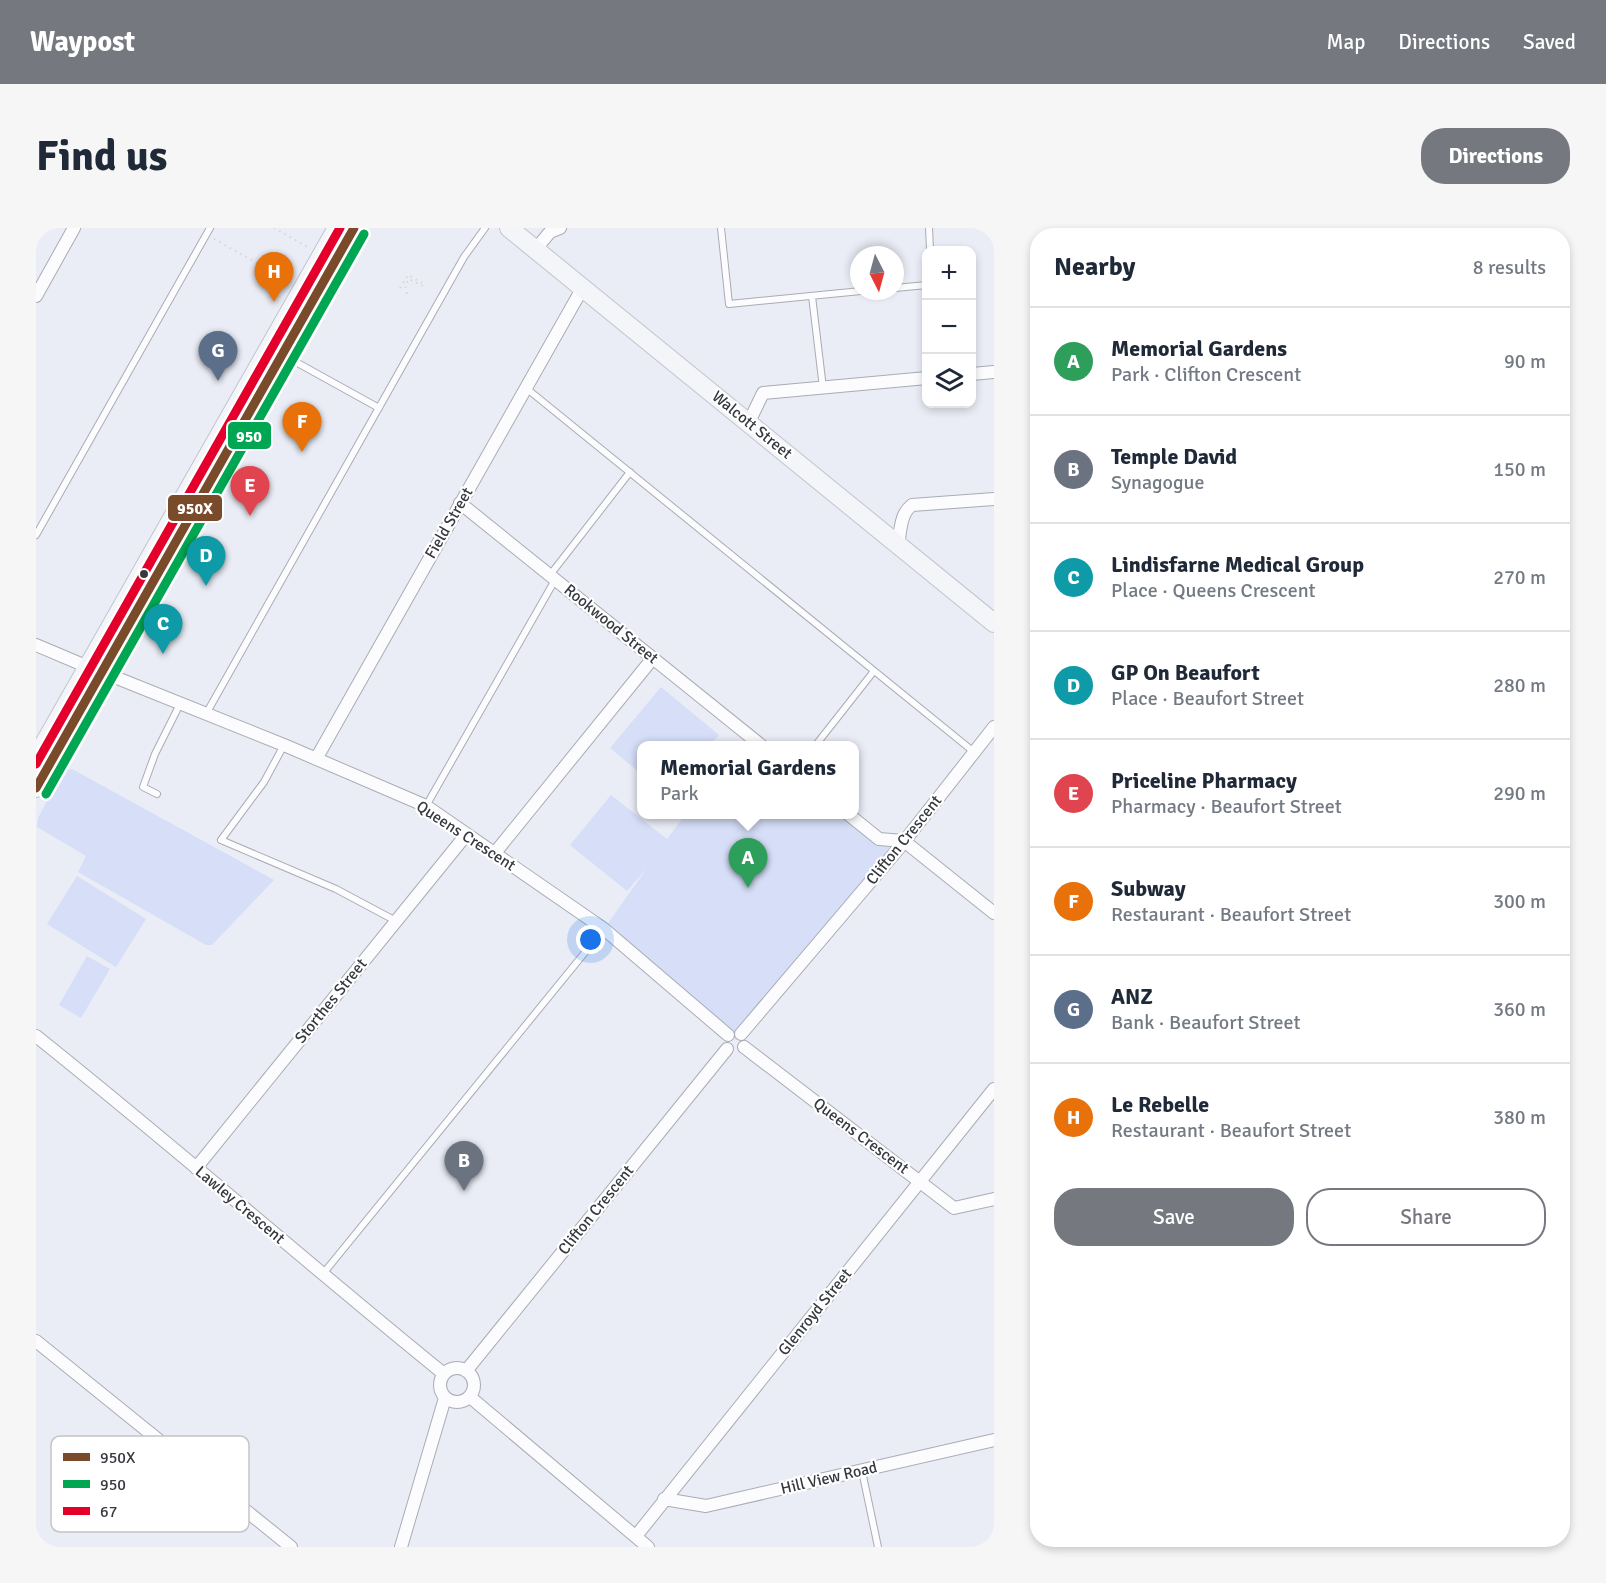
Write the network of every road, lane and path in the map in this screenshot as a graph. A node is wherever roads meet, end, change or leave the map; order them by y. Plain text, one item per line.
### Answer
1 (74, 228) edge
2 (274, 228) edge
3 (337, 228) edge
4 (354, 228) edge
5 (485, 228) edge
6 (509, 228) edge
7 (560, 228) edge
8 (721, 228) edge
9 (929, 228) edge
10 (208, 231) edge
11 (930, 246) edge
12 (314, 250) dead end
13 (535, 250) junction
14 (279, 279) dead end
15 (922, 285) edge
16 (904, 287) edge
17 (400, 288) dead end
18 (582, 288) junction
19 (850, 292) edge
20 (36, 296) edge
21 (812, 296) junction
22 (408, 297) dead end
23 (276, 350) junction
24 (994, 372) edge
25 (976, 374) edge
26 (922, 378) edge
27 (280, 384) dead end
28 (823, 387) junction
29 (526, 388) junction
30 (274, 406) dead end
31 (379, 408) junction
32 (748, 422) junction
33 (630, 472) junction
34 (994, 499) edge
35 (460, 503) junction
36 (36, 535) edge
37 (898, 544) junction
38 (552, 577) junction
39 (994, 623) edge
40 (36, 645) edge
41 (653, 658) junction
42 (95, 669) junction
43 (874, 671) junction
44 (180, 704) junction
45 (205, 715) junction
46 (994, 727) edge
47 (756, 741) edge
48 (819, 741) edge
49 (284, 745) junction
50 (974, 753) junction
51 (36, 758) edge
52 (316, 759) junction
53 (36, 788) edge
54 (157, 794) dead end
55 (426, 806) junction
56 (854, 819) edge
57 (466, 835) junction
58 (904, 841) junction
59 (494, 854) junction
60 (994, 913) edge
61 (396, 921) junction
62 (604, 929) junction
63 (741, 1034) junction
64 (728, 1035) junction
65 (36, 1036) edge
66 (744, 1047) junction
67 (728, 1049) junction
68 (994, 1089) edge
69 (196, 1168) junction
70 (920, 1181) junction
71 (994, 1199) edge
72 (322, 1275) junction
73 (36, 1341) edge
74 (466, 1371) junction
75 (444, 1374) junction
76 (470, 1397) junction
77 (445, 1398) junction
78 (154, 1436) edge
79 (994, 1440) edge
80 (862, 1471) junction
81 (664, 1499) junction
82 (249, 1513) edge
83 (636, 1536) junction
84 (291, 1547) edge
85 (401, 1547) edge
86 (648, 1547) edge
87 (878, 1547) edge

1 - 20 street
2 - 12 path
3 - 23 main road
4 - 23 main road
5 - 31 lane
6 - 13 main road, Walcott Street
7 - 13 street
8 - 21 lane
9 - 11 lane
10 - 14 path
10 - 36 lane
13 - 18 main road, Walcott Street
15 - 16 lane
17 - 22 path
18 - 29 street, Field Street
18 - 32 main road, Walcott Street
19 - 21 lane
21 - 28 lane
23 - 31 lane
23 - 42 main road
24 - 25 street
26 - 28 street
27 - 30 path
28 - 32 street
29 - 33 lane
29 - 35 street, Field Street
31 - 45 lane
32 - 37 main road, Walcott Street
33 - 38 lane
33 - 43 lane
34 - 37 street
35 - 38 street, Rookwood Street
35 - 52 street, Field Street
37 - 39 main road, Walcott Street
38 - 41 street, Rookwood Street
38 - 55 lane
40 - 42 street, Queens Crescent
41 - 47 street, Rookwood Street
41 - 59 street
42 - 44 street, Queens Crescent
42 - 51 main road
42 - 53 main road
43 - 48 lane
43 - 50 lane
44 - 45 street, Queens Crescent
44 - 54 lane
45 - 49 street, Queens Crescent
46 - 50 street, Clifton Crescent
49 - 52 street, Queens Crescent
49 - 61 lane
50 - 58 street, Clifton Crescent
52 - 55 street, Queens Crescent
55 - 57 street, Queens Crescent
56 - 58 street
57 - 59 street, Queens Crescent
57 - 61 street, Storthes Street
58 - 60 street
58 - 63 street, Clifton Crescent
59 - 62 street, Queens Crescent
61 - 69 street, Storthes Street
62 - 64 street, Queens Crescent
62 - 72 lane
63 - 64 street
63 - 66 street
64 - 67 street
65 - 69 street, Lawley Crescent
66 - 67 street
66 - 70 street, Queens Crescent
67 - 74 street, Clifton Crescent
68 - 70 street, Glenroyd Street
69 - 72 street, Lawley Crescent
70 - 71 street, Queens Crescent
70 - 81 street, Glenroyd Street
72 - 75 street, Lawley Crescent
73 - 78 street
74 - 75 street
74 - 76 street
75 - 77 street
76 - 77 street
76 - 83 street
77 - 85 street
79 - 80 street, Hill View Road
80 - 81 street, Hill View Road
80 - 87 lane
81 - 83 street, Glenroyd Street
82 - 84 street
83 - 86 street

